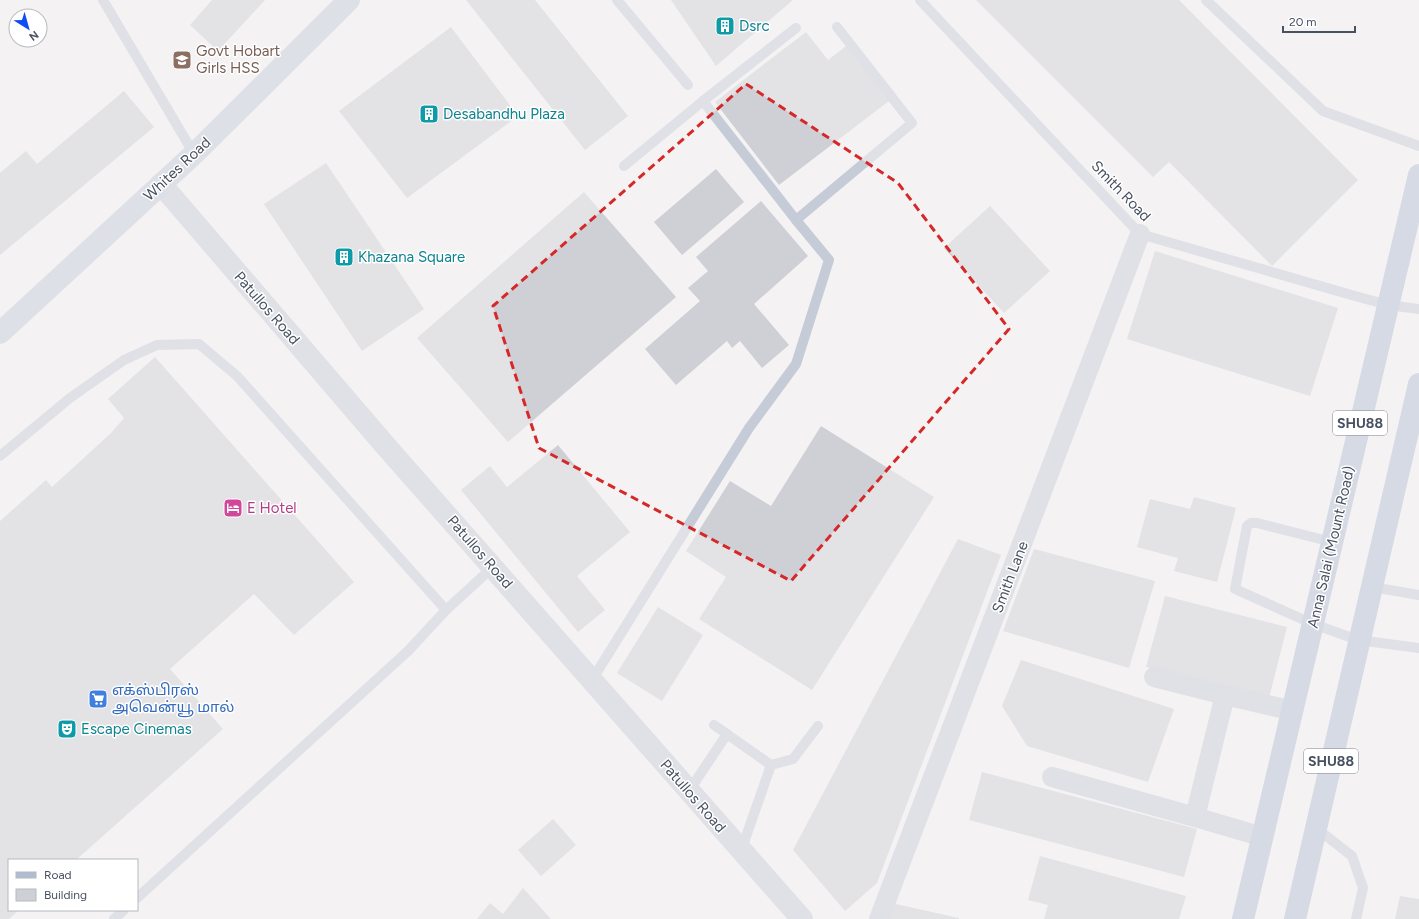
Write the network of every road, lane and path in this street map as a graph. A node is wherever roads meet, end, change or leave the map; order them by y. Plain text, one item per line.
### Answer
1 (103, 0) edge
2 (349, 0) edge
3 (617, 0) edge
4 (920, 0) edge
5 (1206, 0) edge
6 (837, 27) dead end
7 (796, 28) dead end
8 (688, 85) dead end
9 (703, 101) junction
10 (1419, 146) edge
11 (194, 154) junction
12 (624, 166) dead end
13 (1419, 175) edge
14 (160, 184) junction
15 (796, 220) junction
16 (1140, 234) junction
17 (1388, 305) junction
18 (1419, 309) edge
19 (0, 333) edge
20 (1419, 384) edge
21 (1413, 436) edge
22 (0, 456) edge
23 (1332, 542) junction
24 (493, 567) junction
25 (1372, 587) junction
26 (1419, 595) edge
27 (446, 610) junction
28 (1313, 624) junction
29 (1358, 640) junction
30 (1419, 648) edge
31 (1154, 677) dead end
32 (592, 680) junction
33 (1225, 695) junction
34 (1293, 711) junction
35 (714, 725) dead end
36 (818, 726) dead end
37 (728, 734) junction
38 (772, 765) junction
39 (1052, 777) dead end
40 (689, 792) junction
41 (1195, 817) junction
42 (1316, 828) junction
43 (1263, 837) junction
44 (742, 851) junction
45 (138, 897) edge
46 (123, 911) edge
47 (114, 919) edge
48 (802, 919) edge
49 (879, 919) edge
50 (1243, 919) edge
51 (1295, 919) edge
52 (1356, 919) edge

1 - 11 lane
2 - 11 main road, Whites Road
3 - 8 lane
4 - 16 lane, Smith Road
5 - 10 lane
6 - 15 lane
7 - 9 lane
9 - 12 lane
9 - 15 lane
11 - 14 main road, Whites Road
13 - 17 main road, Anna Salai (Mount Road) / SHU88
14 - 19 main road, Whites Road
14 - 24 street, Patullos Road
15 - 32 lane
16 - 17 lane, Smith Road
16 - 49 street, Smith Lane
17 - 18 lane, Smith Road
17 - 23 main road, Anna Salai (Mount Road) / SHU88
20 - 21 main road, SHU88
21 - 25 main road, SHU88
22 - 27 lane
23 - 28 main road, Anna Salai (Mount Road) / SHU88
23 - 28 lane
24 - 27 lane
24 - 32 street, Patullos Road
25 - 26 lane
25 - 29 main road, SHU88
27 - 45 lane
28 - 29 lane
28 - 34 main road, Anna Salai (Mount Road) / SHU88
29 - 30 lane
29 - 42 main road, SHU88
31 - 33 street
32 - 40 street, Patullos Road
33 - 34 street
33 - 41 street
34 - 43 main road, Anna Salai (Mount Road) / SHU88
35 - 37 lane
36 - 38 lane
37 - 38 lane
37 - 40 lane
38 - 44 lane
39 - 41 street
40 - 44 street, Patullos Road
41 - 43 street
42 - 51 main road, SHU88
42 - 52 lane
43 - 50 main road, Anna Salai (Mount Road) / SHU88
44 - 48 street, Patullos Road
46 - 47 lane

